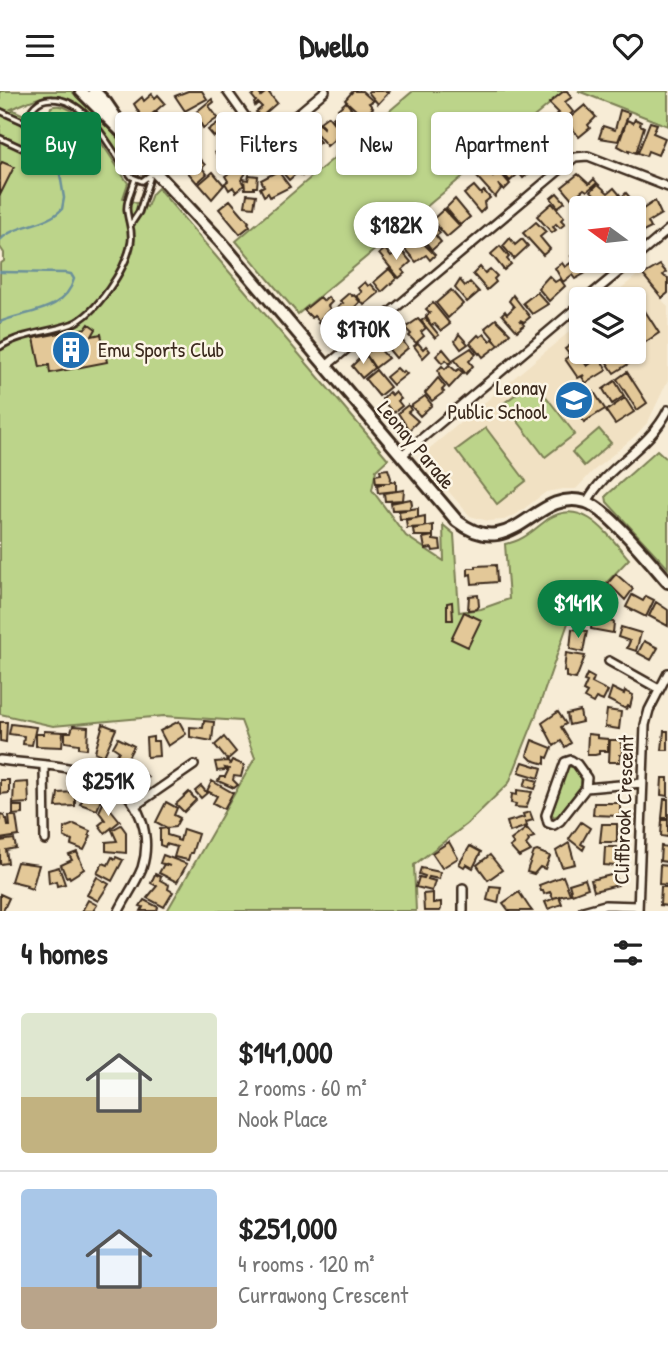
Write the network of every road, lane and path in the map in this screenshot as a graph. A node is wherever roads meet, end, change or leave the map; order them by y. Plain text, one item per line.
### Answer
1 (81, 91) edge
2 (94, 91) edge
3 (227, 91) edge
4 (325, 91) edge
5 (0, 111) edge
6 (30, 112) edge
7 (83, 112) edge
8 (242, 112) edge
9 (300, 112) edge
10 (115, 116) edge
11 (21, 121) edge
12 (115, 125) edge
13 (101, 134) edge
14 (0, 138) edge
15 (21, 148) edge
16 (151, 175) edge
17 (153, 175) edge
18 (154, 175) edge
19 (135, 179) junction
20 (668, 187) edge
21 (131, 224) junction
22 (668, 230) edge
23 (646, 249) edge
24 (617, 273) edge
25 (600, 287) edge
26 (569, 314) edge
27 (0, 347) edge
28 (325, 367) junction
29 (668, 410) edge
30 (401, 456) junction
31 (587, 502) junction
32 (668, 582) edge
33 (609, 661) dead end
34 (668, 673) edge
35 (660, 689) junction
36 (0, 760) edge
37 (194, 765) dead end
38 (44, 766) junction
39 (642, 783) junction
40 (586, 787) junction
41 (136, 805) junction
42 (45, 840) dead end
43 (463, 888) dead end
44 (638, 908) edge
45 (119, 911) edge
46 (463, 911) edge
47 (583, 911) edge

1 - 12 street, Leonay Parade
2 - 10 street, Leonay Parade
3 - 8 street
4 - 9 street
5 - 11 lane
6 - 7 lane
13 - 19 lane
14 - 15 lane
16 - 19 lane
17 - 21 lane
18 - 28 street, Leonay Parade
19 - 21 lane
20 - 28 street
21 - 27 lane
22 - 23 street
24 - 25 street
26 - 30 street
28 - 30 street, Leonay Parade
29 - 31 street
30 - 31 street, Leonay Parade
31 - 32 street
33 - 35 street
34 - 35 street, Cliffbrook Crescent
35 - 39 street, Cliffbrook Crescent
36 - 38 street
37 - 41 street
38 - 41 street
38 - 42 street
39 - 40 street
39 - 44 street, Cliffbrook Crescent
40 - 40 street
41 - 45 street
43 - 46 street
44 - 47 street

